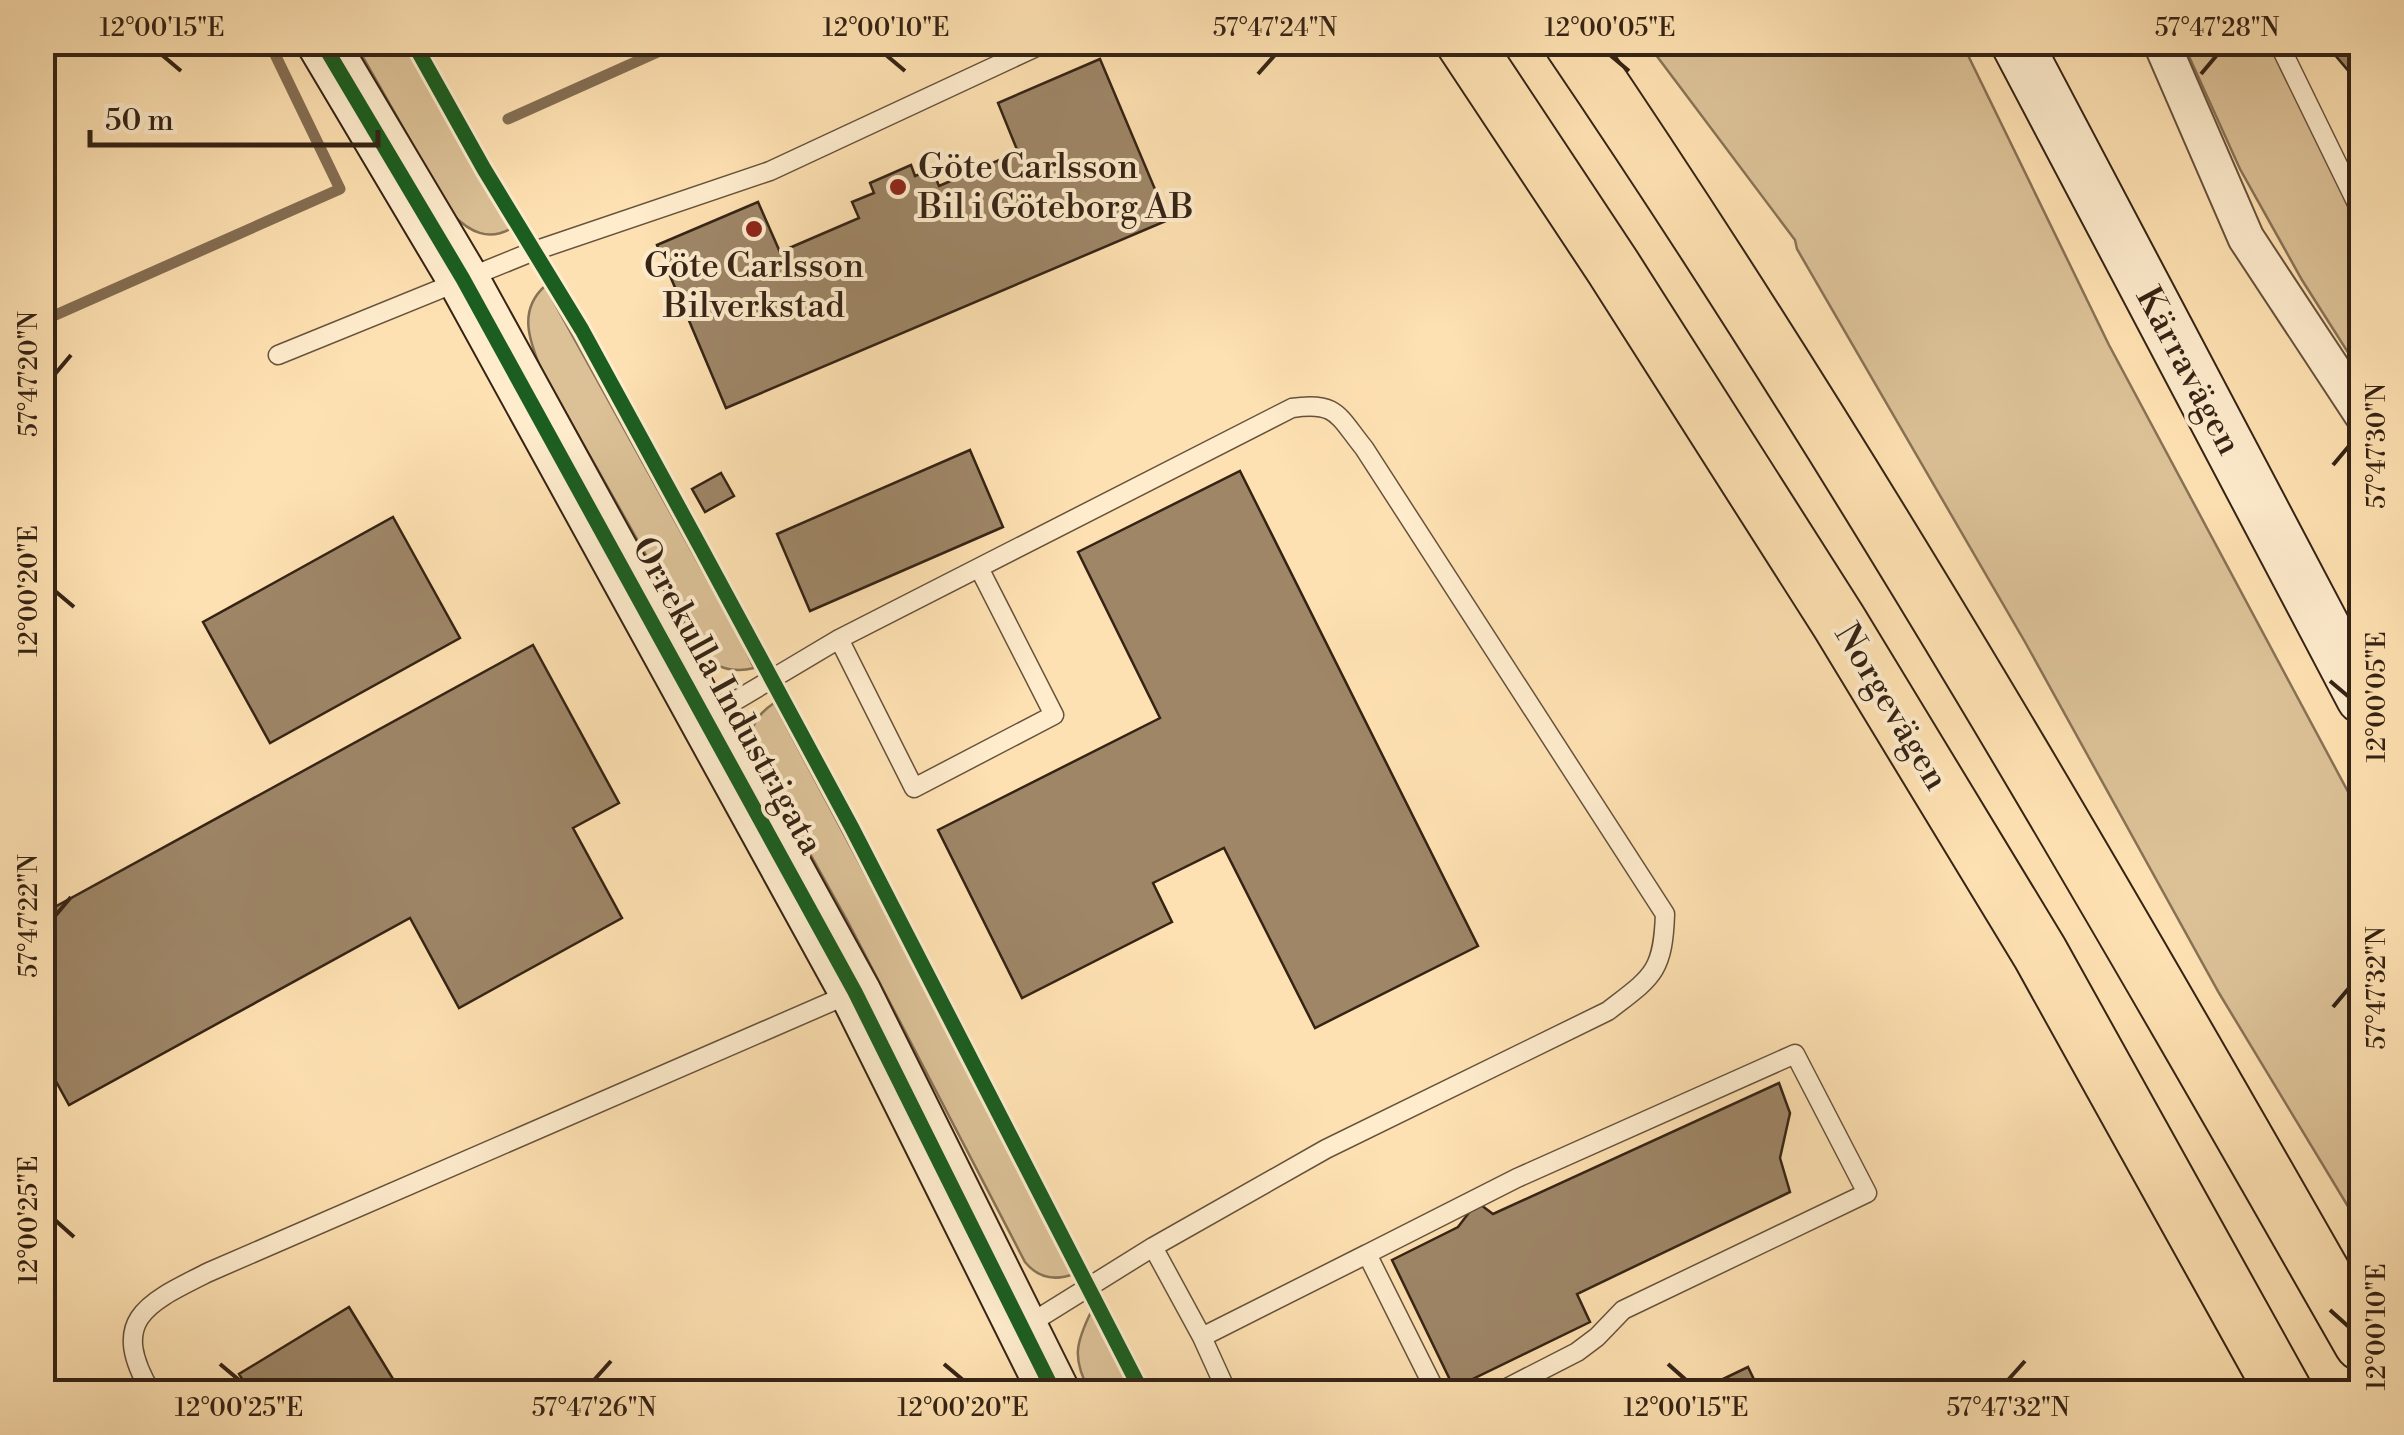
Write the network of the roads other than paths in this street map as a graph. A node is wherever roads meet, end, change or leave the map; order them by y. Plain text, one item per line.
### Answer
1 (322, 42) edge
2 (1047, 42) edge
3 (1464, 42) edge
4 (1572, 42) edge
5 (2016, 42) edge
6 (2161, 42) edge
7 (2278, 42) edge
8 (2362, 214) edge
9 (464, 279) junction
10 (278, 355) dead end
11 (2362, 414) edge
12 (978, 568) junction
13 (839, 639) junction
14 (2362, 698) edge
15 (704, 719) junction
16 (854, 992) junction
17 (1153, 1247) junction
18 (1367, 1254) junction
19 (1021, 1328) junction
20 (1202, 1337) junction
21 (2362, 1343) edge
22 (152, 1392) edge
23 (1054, 1392) edge
24 (1228, 1392) edge
25 (1436, 1392) edge
26 (1499, 1392) edge
27 (2284, 1392) edge

1 - 9 street, Orrekulla Industrigata
2 - 9 lane
3 - 27 highway, Norgevägen
4 - 21 highway
5 - 14 street, Kärravägen
6 - 11 street
7 - 8 lane
9 - 10 lane
9 - 15 street, Orrekulla Industrigata
12 - 13 lane
12 - 13 lane
12 - 17 lane
13 - 15 lane
15 - 16 street, Orrekulla Industrigata
16 - 19 street, Orrekulla Industrigata
16 - 22 lane
17 - 19 lane
17 - 20 lane
18 - 20 lane
18 - 25 lane
18 - 26 lane
19 - 23 street, Orrekulla Industrigata
20 - 24 lane

